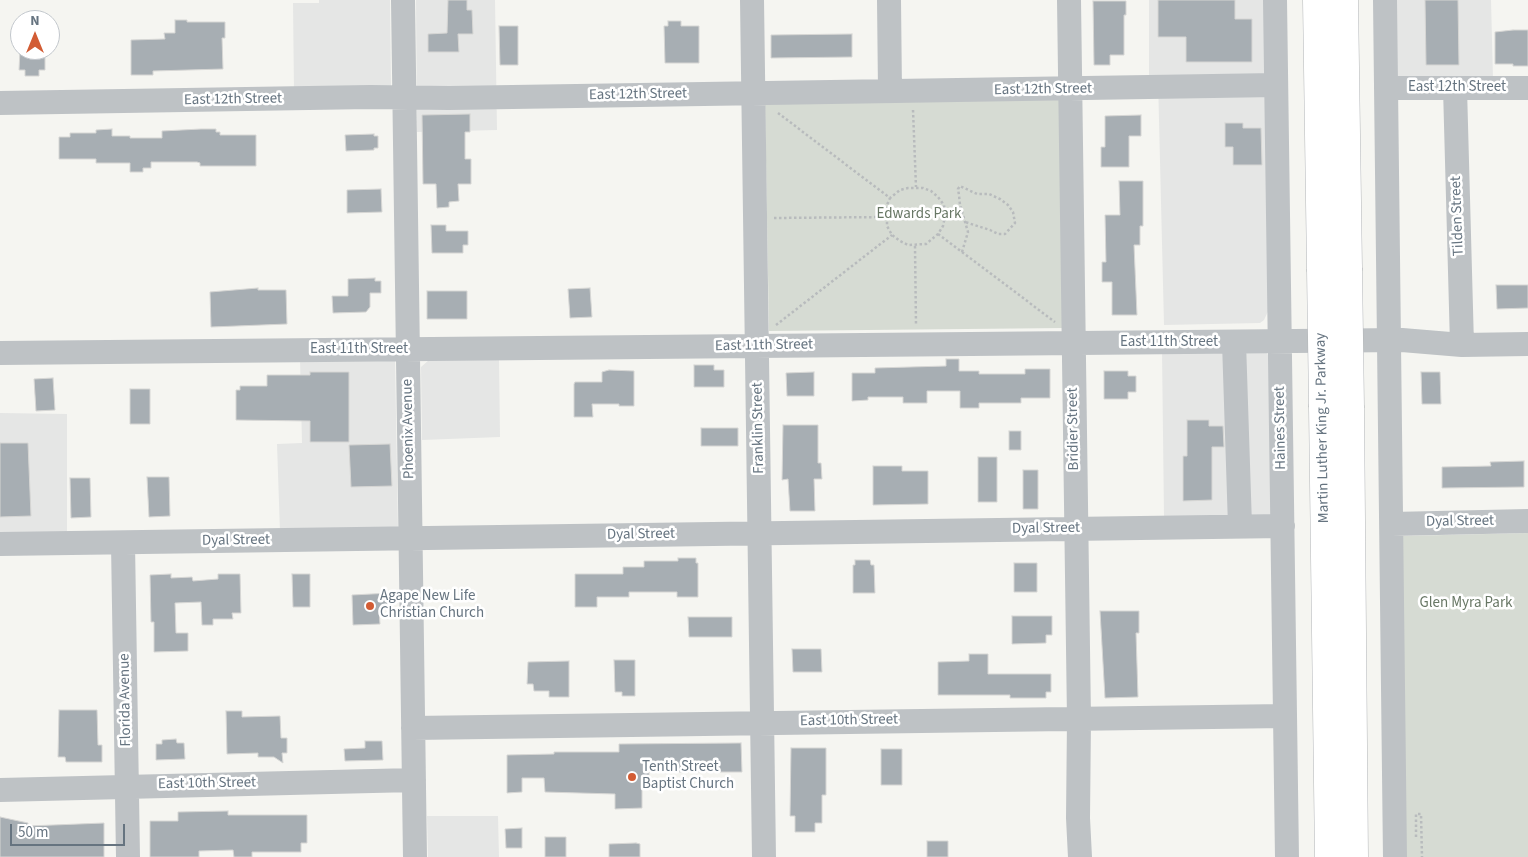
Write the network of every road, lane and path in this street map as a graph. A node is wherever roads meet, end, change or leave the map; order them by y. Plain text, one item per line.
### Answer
1 (404, 0) edge
2 (752, 0) edge
3 (889, 0) edge
4 (1069, 0) edge
5 (1275, 0) edge
6 (1317, 0) edge
7 (1344, 0) edge
8 (1385, 0) edge
9 (1276, 85) junction
10 (1386, 88) junction
11 (1455, 88) junction
12 (1528, 88) edge
13 (1070, 90) junction
14 (890, 91) junction
15 (754, 93) junction
16 (405, 98) junction
17 (0, 103) edge
18 (913, 106) dead end
19 (772, 108) dead end
20 (916, 188) junction
21 (890, 198) junction
22 (886, 217) junction
23 (773, 218) dead end
24 (965, 222) junction
25 (938, 234) junction
26 (892, 235) junction
27 (915, 246) junction
28 (962, 252) junction
29 (1059, 315) dead end
30 (773, 317) dead end
31 (1050, 325) dead end
32 (916, 326) dead end
33 (773, 327) junction
34 (783, 327) dead end
35 (1066, 334) junction
36 (1389, 340) junction
37 (1280, 341) junction
38 (1234, 342) junction
39 (1528, 344) edge
40 (1462, 345) junction
41 (758, 346) junction
42 (408, 349) junction
43 (0, 353) edge
44 (1337, 408) junction
45 (1528, 521) edge
46 (1392, 524) junction
47 (1240, 526) junction
48 (1283, 526) junction
49 (1076, 528) junction
50 (761, 533) junction
51 (411, 539) junction
52 (123, 543) junction
53 (0, 544) edge
54 (1285, 716) junction
55 (1079, 719) junction
56 (763, 722) junction
57 (413, 728) junction
58 (414, 780) junction
59 (128, 786) junction
60 (0, 790) edge
61 (1416, 840) dead end
62 (128, 857) edge
63 (415, 857) edge
64 (764, 857) edge
65 (1080, 857) edge
66 (1287, 857) edge
67 (1328, 857) edge
68 (1356, 857) edge
69 (1395, 857) edge
70 (1422, 857) edge

1 - 16 street, Phoenix Avenue
2 - 15 street, Franklin Street
3 - 14 street
4 - 13 street, Bridier Street
5 - 9 street, Haines Street
6 - 44 highway, Martin Luther King Jr. Parkway, bridge
7 - 44 highway, Martin Luther King Jr. Parkway, bridge
8 - 10 street
9 - 13 street, East 12th Street
9 - 37 street, Haines Street
10 - 11 street, East 12th Street
10 - 36 street
11 - 12 street, East 12th Street
11 - 40 street, Tilden Street
13 - 14 street, East 12th Street
13 - 35 street, Bridier Street
14 - 15 street, East 12th Street
15 - 16 street, East 12th Street
15 - 41 street, Franklin Street
16 - 17 street, East 12th Street
16 - 42 street, Phoenix Avenue
18 - 20 path
19 - 21 path
20 - 21 path
20 - 25 path
21 - 22 path
22 - 23 path
22 - 26 path
24 - 24 path
24 - 28 path
25 - 27 path
25 - 28 path
26 - 27 path
26 - 33 path
27 - 32 path
28 - 35 path
29 - 35 path
30 - 33 path
31 - 35 path
33 - 34 path
35 - 38 street, East 11th Street
35 - 41 street, East 11th Street
35 - 49 street, Bridier Street
36 - 37 street, East 11th Street
36 - 40 street, East 11th Street
36 - 46 street
37 - 38 street, East 11th Street
37 - 48 street, Haines Street
38 - 47 street
39 - 40 street, East 11th Street
41 - 42 street, East 11th Street
41 - 50 street, Franklin Street
42 - 43 street, East 11th Street
42 - 51 street, Phoenix Avenue
44 - 67 highway, Martin Luther King Jr. Parkway
44 - 68 highway, Martin Luther King Jr. Parkway
45 - 46 street, Dyal Street
46 - 69 street
47 - 48 street, Dyal Street
47 - 49 street, Dyal Street
48 - 54 street, Haines Street
49 - 50 street, Dyal Street
49 - 55 street, Bridier Street
50 - 51 street, Dyal Street
50 - 56 street, Franklin Street
51 - 52 street, Dyal Street
51 - 57 street, Phoenix Avenue
52 - 53 street, Dyal Street
52 - 59 street, Florida Avenue
54 - 55 street, East 10th Street
54 - 66 street, Haines Street
55 - 56 street, East 10th Street
55 - 65 street, Bridier Street
56 - 57 street, East 10th Street
56 - 64 street, Franklin Street
57 - 58 street, Phoenix Avenue
58 - 59 street, East 10th Street
58 - 63 street, Phoenix Avenue
59 - 60 street, East 10th Street
59 - 62 street, Florida Avenue
61 - 70 path

